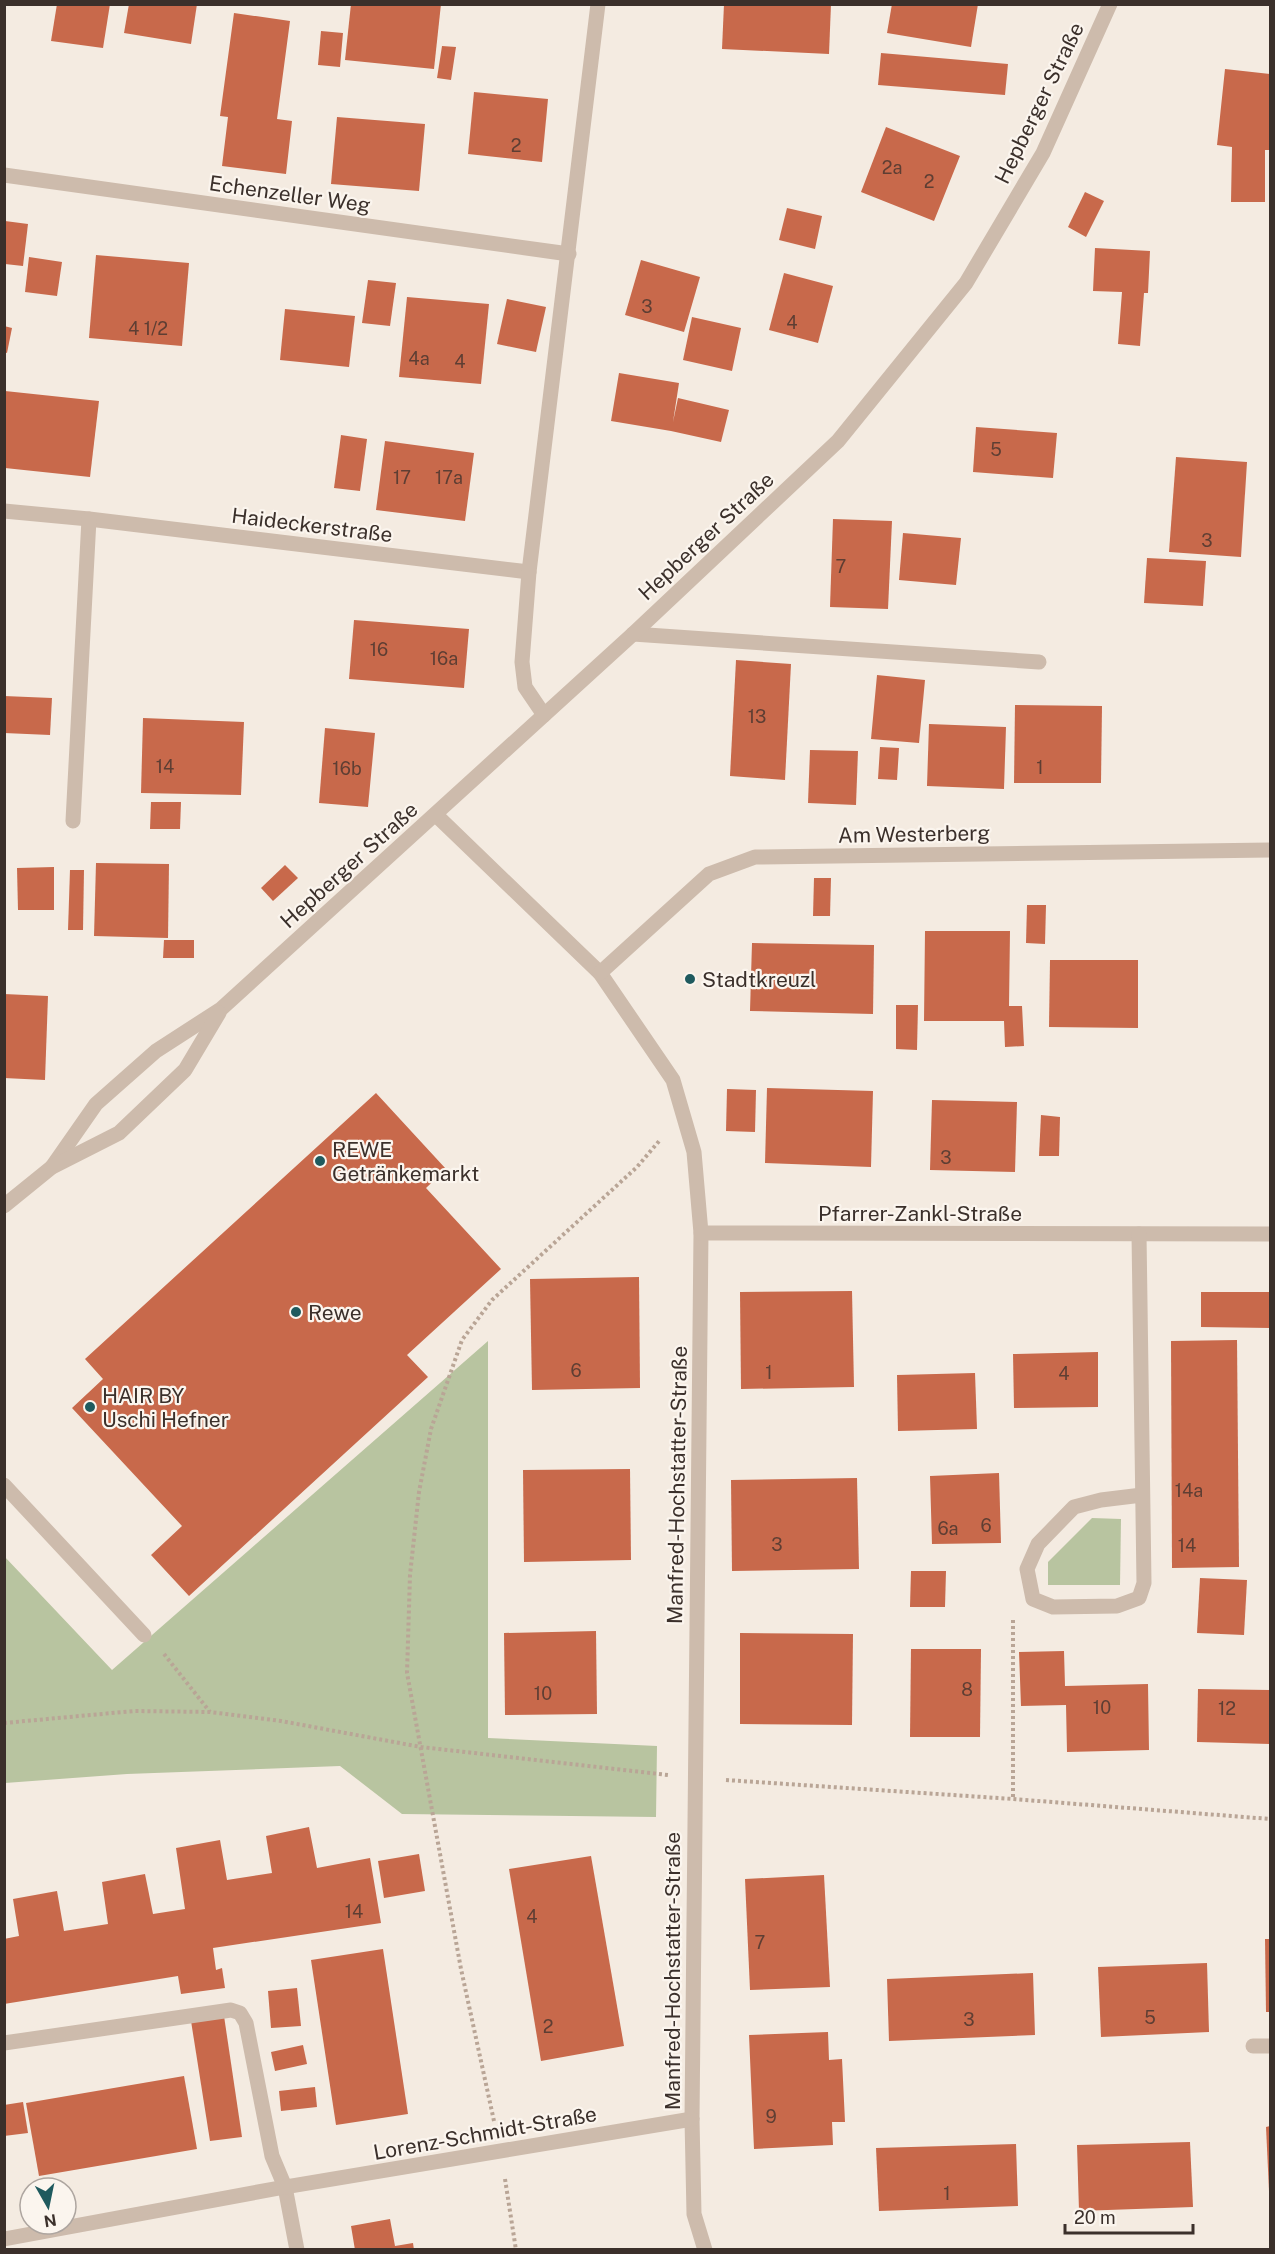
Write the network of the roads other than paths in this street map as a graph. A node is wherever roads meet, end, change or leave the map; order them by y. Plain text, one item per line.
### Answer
1 (598, 4) edge
2 (1110, 4) edge
3 (4, 175) edge
4 (569, 254) junction
5 (4, 511) edge
6 (89, 519) junction
7 (529, 572) junction
8 (633, 634) junction
9 (1040, 662) dead end
10 (544, 715) junction
11 (436, 815) junction
12 (73, 821) dead end
13 (1270, 850) edge
14 (600, 973) junction
15 (221, 1009) junction
16 (52, 1167) junction
17 (8, 1197) edge
18 (701, 1233) junction
19 (1138, 1234) junction
20 (1270, 1234) edge
21 (4, 1485) edge
22 (1142, 1495) junction
23 (144, 1635) road end
24 (4, 2043) edge
25 (1253, 2046) dead end
26 (1270, 2046) edge
27 (692, 2119) junction
28 (285, 2187) junction
29 (4, 2238) edge
30 (297, 2250) edge
31 (705, 2250) edge

1 - 4 street
2 - 8 street, Hepberger Straße
3 - 4 street, Echenzeller Weg
4 - 7 street
5 - 6 street, Haideckerstraße
6 - 7 street, Haideckerstraße
6 - 12 street
7 - 10 street
8 - 9 street
8 - 10 street, Hepberger Straße
10 - 11 street, Hepberger Straße
11 - 14 street, Manfred-Hochstatter-Straße
11 - 15 street, Hepberger Straße
13 - 14 street, Am Westerberg
14 - 18 street, Manfred-Hochstatter-Straße
15 - 16 street, Hepberger Straße
15 - 16 street, Hepberger Straße
16 - 17 street, Hepberger Straße
18 - 19 street, Pfarrer-Zankl-Straße
18 - 27 street, Manfred-Hochstatter-Straße
19 - 20 street, Pfarrer-Zankl-Straße
19 - 22 street
21 - 23 street
22 - 22 street
24 - 28 street
25 - 26 street
27 - 28 street, Lorenz-Schmidt-Straße
27 - 31 street, Manfred-Hochstatter-Straße
28 - 29 street, Lorenz-Schmidt-Straße
28 - 30 street

